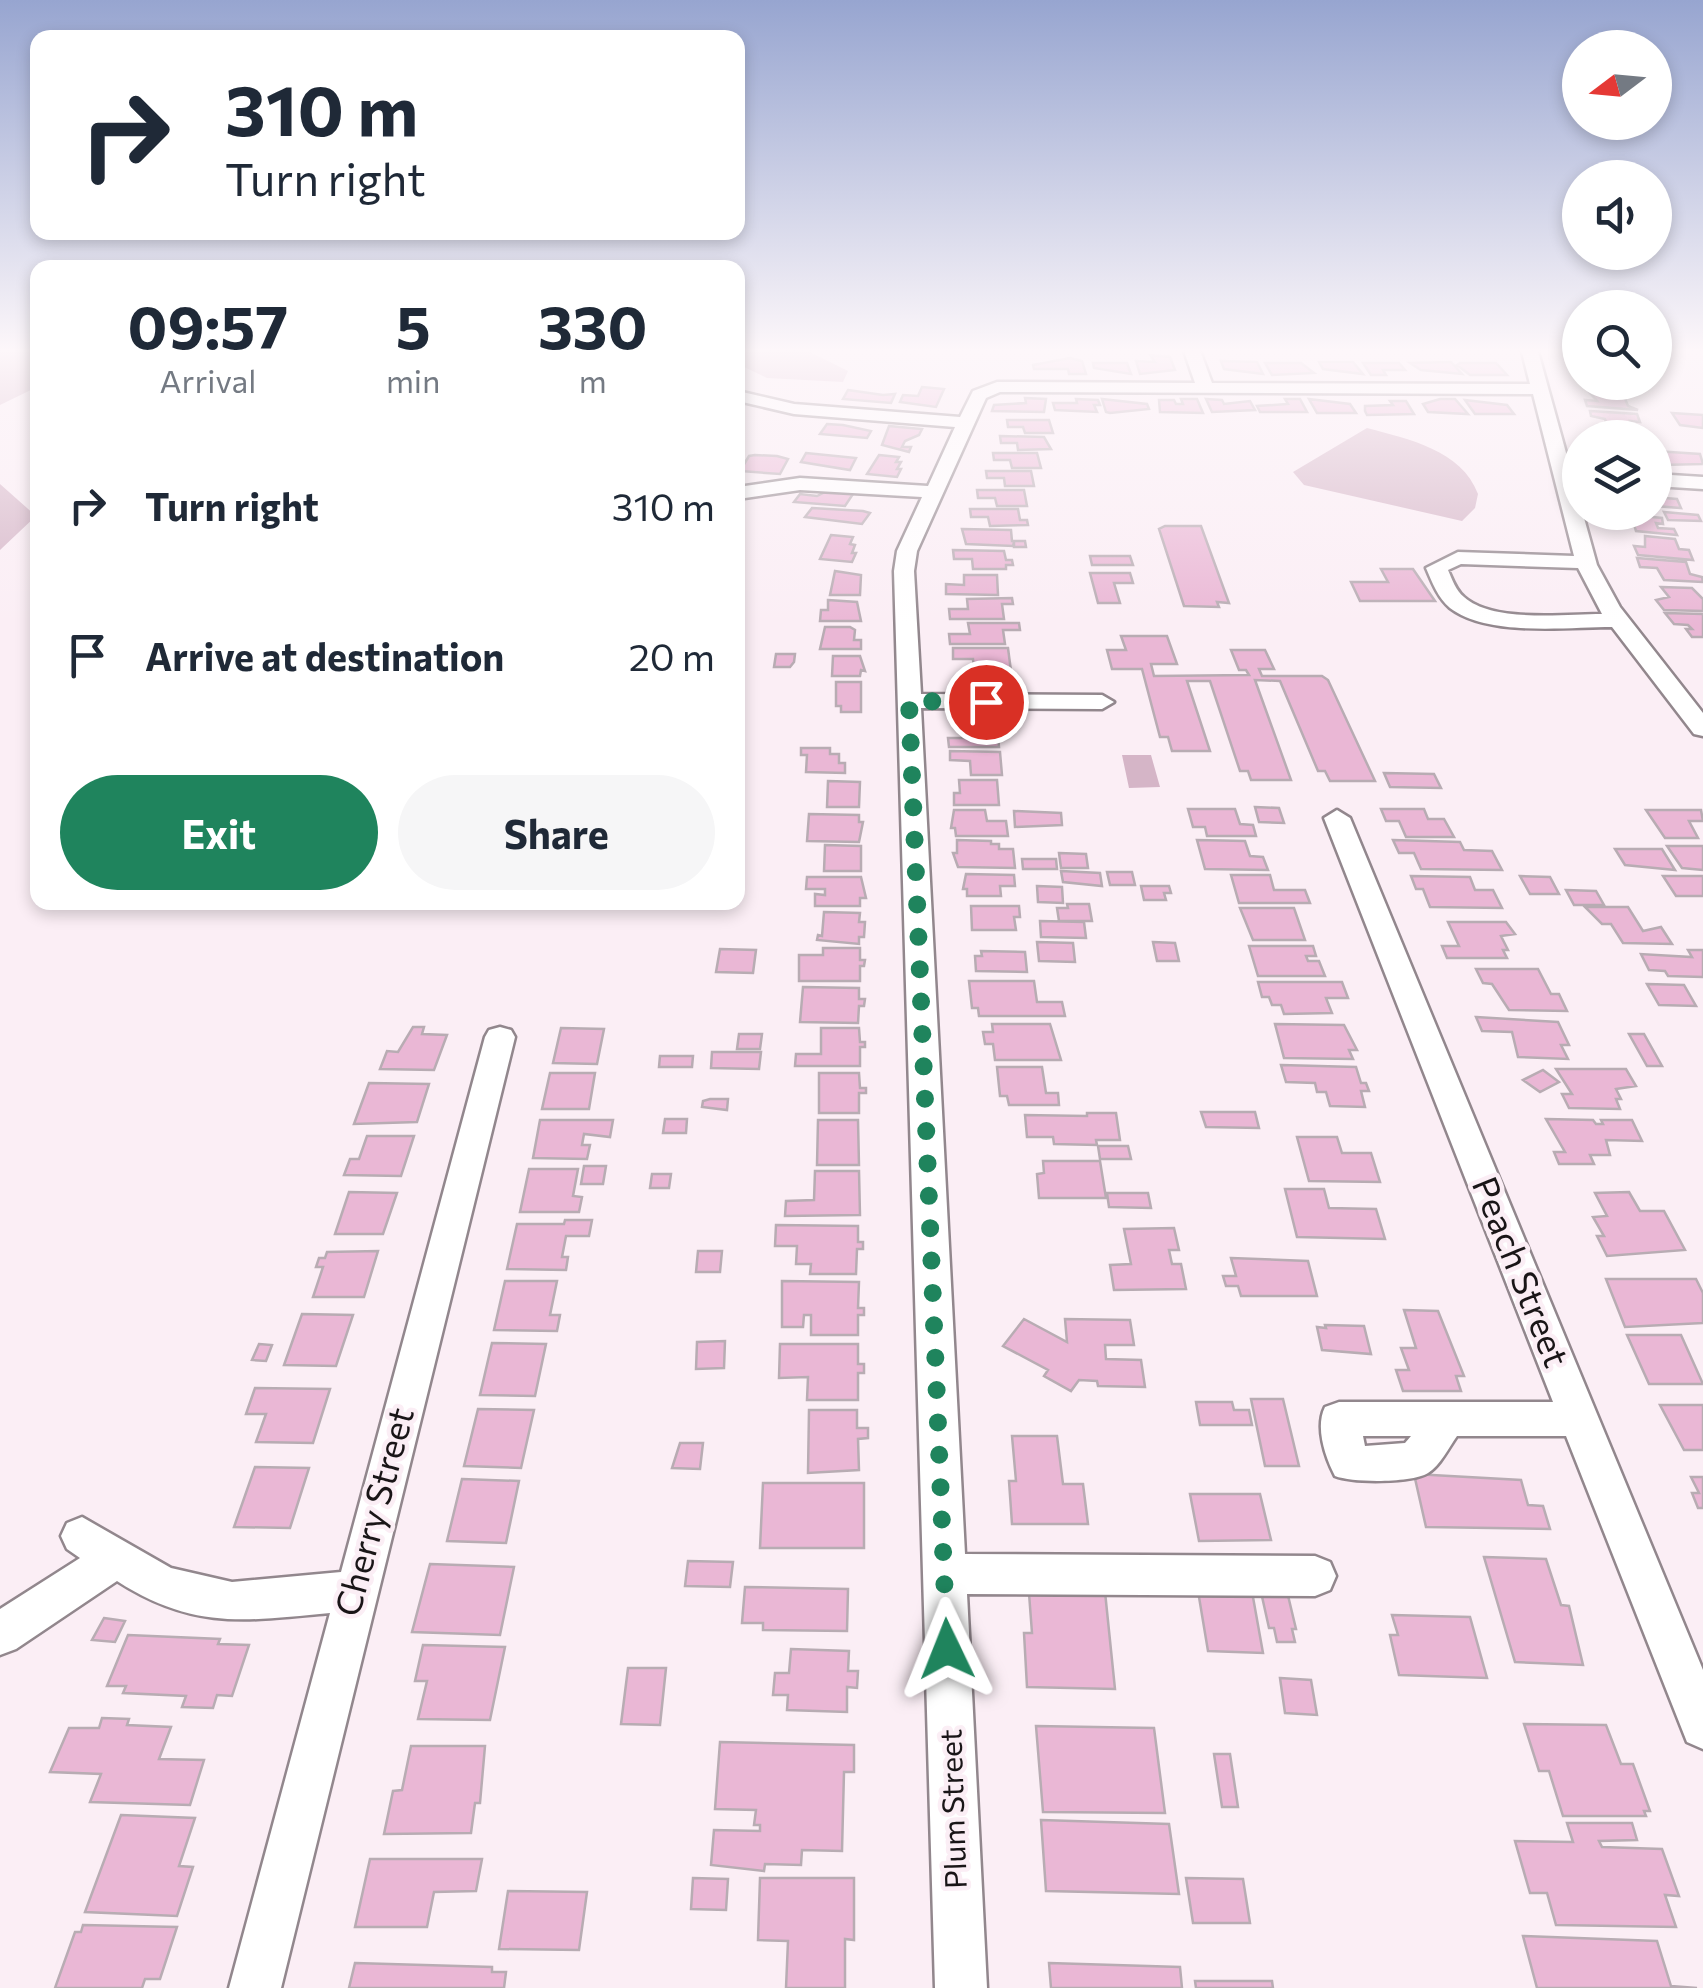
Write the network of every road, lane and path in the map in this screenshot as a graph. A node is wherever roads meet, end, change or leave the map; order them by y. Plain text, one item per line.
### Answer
1 (956, 441) edge
2 (1672, 481) edge
3 (1703, 483) edge
4 (745, 492) edge
5 (932, 492) junction
6 (1580, 530) edge
7 (1586, 562) junction
8 (1618, 620) junction
9 (909, 701) junction
10 (1102, 702) dead end
11 (1703, 729) edge
12 (1337, 818) dead end
13 (500, 1037) dead end
14 (1447, 1419) dead end
15 (1579, 1420) junction
16 (944, 1574) junction
17 (1315, 1576) dead end
18 (354, 1591) junction
19 (0, 1634) edge
20 (1703, 1726) edge
21 (255, 1988) edge
22 (961, 1988) edge

1 - 5 street, Plum Street
2 - 3 street
4 - 5 street
5 - 9 street, Plum Street
6 - 7 street
7 - 8 street
7 - 8 street
8 - 11 street
9 - 10 street
9 - 16 street, Plum Street
12 - 15 street, Peach Street
13 - 18 street, Cherry Street
14 - 15 street
15 - 20 street, Peach Street
16 - 17 street
16 - 22 street, Plum Street
18 - 19 street
18 - 21 street, Cherry Street

